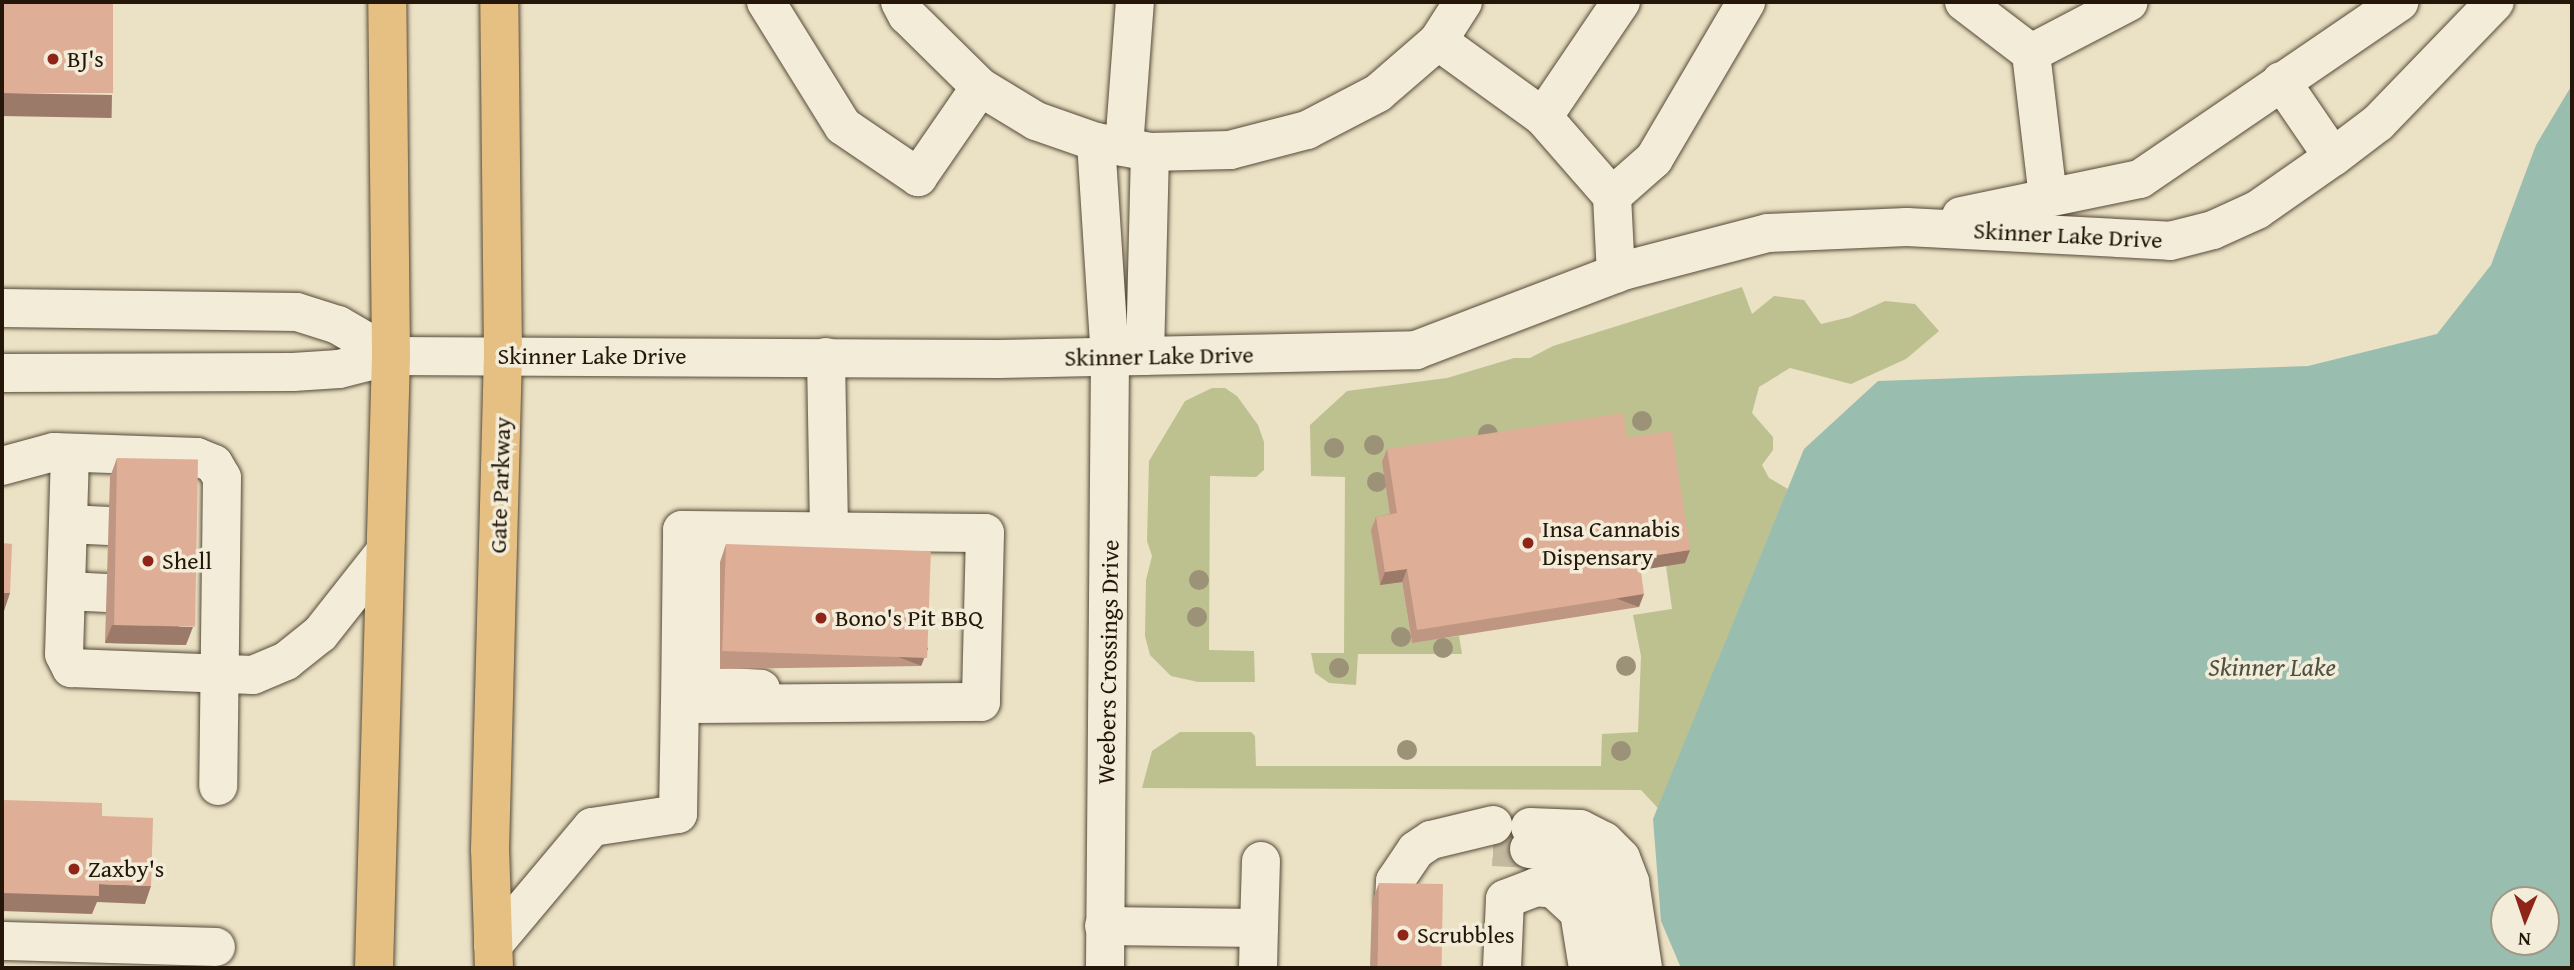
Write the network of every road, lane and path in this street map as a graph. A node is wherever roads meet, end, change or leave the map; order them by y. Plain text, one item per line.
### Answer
1 (387, 2) edge
2 (499, 2) edge
3 (766, 2) edge
4 (900, 2) edge
5 (1135, 2) edge
6 (1463, 2) edge
7 (1621, 2) edge
8 (1746, 2) edge
9 (1964, 2) edge
10 (2129, 2) edge
11 (2399, 2) edge
12 (2495, 2) edge
13 (1438, 41) junction
14 (2031, 53) junction
15 (2281, 81) junction
16 (981, 87) junction
17 (1543, 117) junction
18 (1123, 147) junction
19 (2333, 157) junction
20 (1612, 196) junction
21 (2048, 198) junction
22 (1907, 228) junction
23 (1616, 274) junction
24 (2, 308) edge
25 (503, 355) junction
26 (391, 356) junction
27 (1128, 356) junction
28 (826, 357) junction
29 (2, 373) edge
30 (70, 453) junction
31 (2, 466) edge
32 (68, 524) junction
33 (109, 526) dead end
34 (829, 532) junction
35 (901, 532) junction
36 (384, 553) junction
37 (66, 591) junction
38 (107, 593) dead end
39 (218, 674) junction
40 (943, 703) junction
41 (680, 704) junction
42 (218, 786) dead end
43 (1511, 837) junction
44 (1261, 861) dead end
45 (1394, 901) edge
46 (1104, 926) junction
47 (2, 928) edge
48 (1259, 928) junction
49 (2, 941) edge
50 (119, 946) junction
51 (216, 947) dead end
52 (494, 957) edge
53 (374, 968) edge
54 (1105, 968) edge
55 (1258, 968) edge
56 (1502, 968) edge
57 (1588, 968) edge
58 (1616, 968) edge
59 (1643, 968) edge

1 - 26 main road
2 - 25 main road, Gate Parkway
3 - 16 street
4 - 16 street
5 - 18 street
6 - 13 street
7 - 17 street
8 - 20 street
9 - 14 street
10 - 14 street
11 - 15 street, Skinner Lake Drive
12 - 19 street, Skinner Lake Drive
13 - 17 street
13 - 18 street
14 - 21 street
15 - 19 street
15 - 21 street, Skinner Lake Drive
16 - 18 street
17 - 20 street
18 - 27 street
18 - 27 street
19 - 22 street, Skinner Lake Drive
20 - 23 street
21 - 22 street, Skinner Lake Drive
22 - 23 street, Skinner Lake Drive
23 - 27 street, Skinner Lake Drive
24 - 26 street
25 - 26 street, Skinner Lake Drive
25 - 28 street, Skinner Lake Drive
25 - 52 main road, Gate Parkway
26 - 29 street, Skinner Lake Drive
26 - 36 main road
27 - 28 street, Skinner Lake Drive
27 - 46 street, Weebers Crossings Drive
28 - 34 street
30 - 31 street
30 - 32 street
30 - 39 street
32 - 33 street
32 - 37 street
34 - 35 street
34 - 41 street
35 - 40 street
35 - 40 street
36 - 39 street
36 - 53 main road
37 - 38 street
37 - 39 street
39 - 42 street
40 - 41 street
41 - 52 street
43 - 45 street
43 - 58 street
43 - 59 street
44 - 48 street
46 - 48 street
46 - 54 street, Weebers Crossings Drive
47 - 50 street
48 - 55 street
49 - 50 street
50 - 51 street
56 - 57 street

